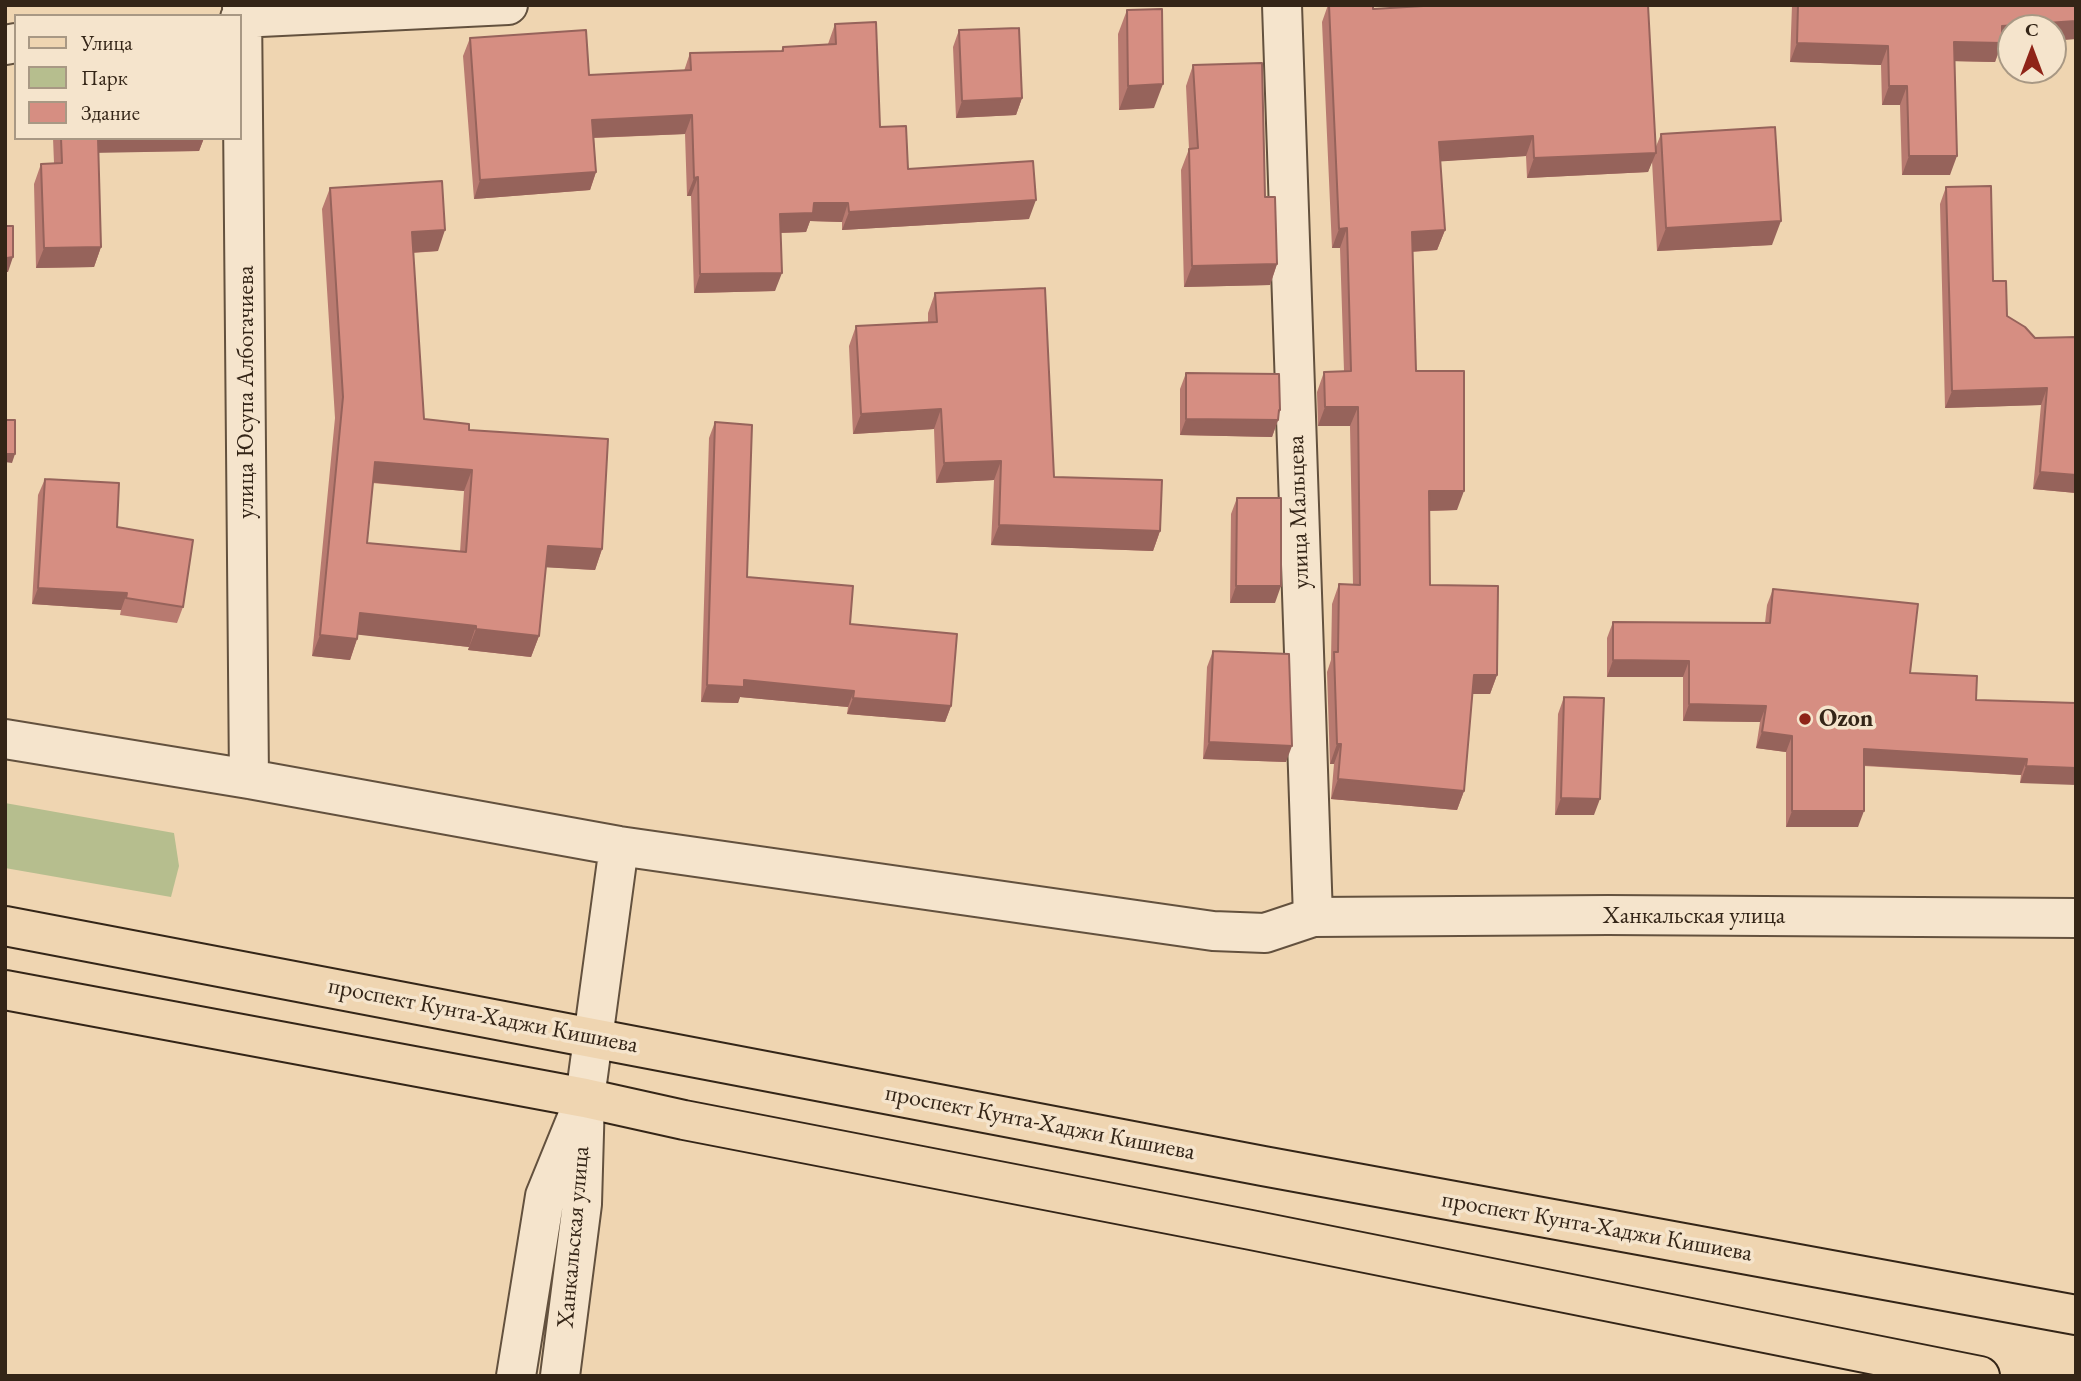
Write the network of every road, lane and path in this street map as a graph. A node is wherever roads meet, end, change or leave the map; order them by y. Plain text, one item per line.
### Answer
1 (508, 5) edge
2 (1282, 5) edge
3 (242, 13) edge
4 (5, 739) edge
5 (249, 779) junction
6 (619, 846) junction
7 (1313, 917) junction
8 (2076, 918) edge
9 (5, 926) edge
10 (5, 990) edge
11 (593, 1038) junction
12 (585, 1098) junction
13 (2076, 1314) edge
14 (516, 1376) edge
15 (560, 1376) edge
16 (1980, 1376) edge

1 - 3 street
2 - 7 street, улица Мальцева
3 - 5 street, улица Юсупа Албогачиева
4 - 5 street
5 - 6 street
6 - 7 street
6 - 11 street, Ханкальская улица
7 - 8 street, Ханкальская улица
9 - 11 main road, проспект Кунта-Хаджи Кишиева
10 - 12 main road
11 - 12 street, Ханкальская улица
11 - 13 main road, проспект Кунта-Хаджи Кишиева
12 - 14 street, Ханкальская улица
12 - 15 street, Ханкальская улица
12 - 16 main road

